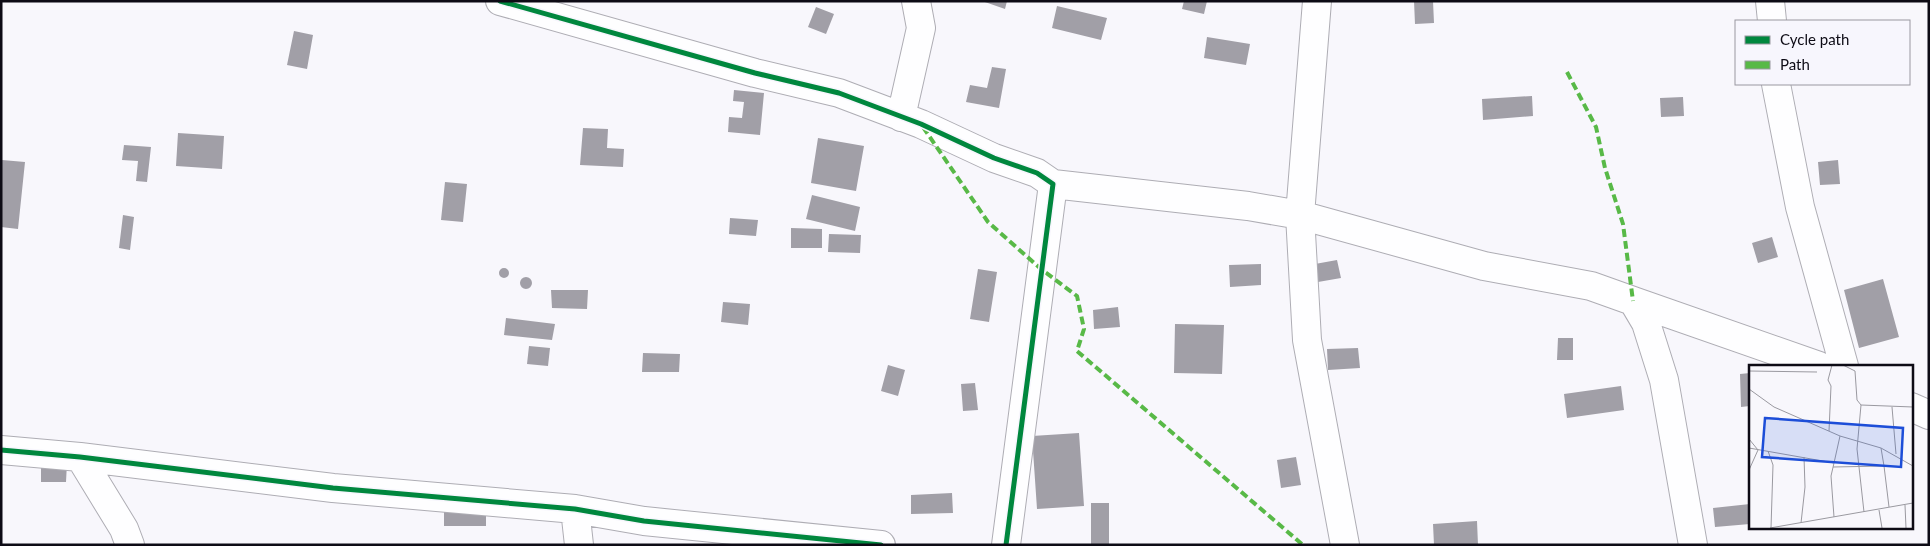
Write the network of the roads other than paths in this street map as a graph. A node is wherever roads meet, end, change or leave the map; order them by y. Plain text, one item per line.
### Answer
1 (500, 1) edge
2 (916, 1) edge
3 (1317, 1) edge
4 (1770, 1) edge
5 (1772, 20) edge
6 (1776, 85) edge
7 (901, 116) junction
8 (1053, 184) junction
9 (1300, 215) junction
10 (1633, 301) junction
11 (1816, 365) edge
12 (1844, 365) edge
13 (1912, 407) edge
14 (1929, 415) edge
15 (1, 450) edge
16 (80, 457) junction
17 (576, 509) junction
18 (130, 545) edge
19 (579, 545) edge
20 (881, 545) edge
21 (1006, 545) edge
22 (1345, 545) edge
23 (1693, 545) edge

1 - 7 street
2 - 7 street
3 - 9 street
4 - 5 street
6 - 12 street
7 - 8 street
8 - 9 street
8 - 21 street
9 - 10 street
9 - 22 street
10 - 11 street
10 - 23 street
13 - 14 street
15 - 16 street
16 - 17 street
16 - 18 street
17 - 19 street
17 - 20 street

